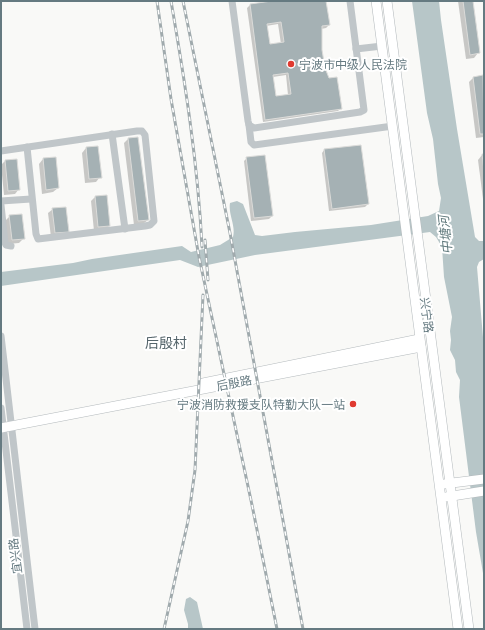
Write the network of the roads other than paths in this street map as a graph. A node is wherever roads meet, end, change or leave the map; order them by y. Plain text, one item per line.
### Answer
1 (232, 1) edge
2 (350, 1) edge
3 (376, 1) edge
4 (387, 1) edge
5 (382, 46) junction
6 (356, 49) junction
7 (249, 125) junction
8 (393, 126) junction
9 (112, 134) junction
10 (27, 147) junction
11 (1, 151) edge
12 (31, 199) junction
13 (1, 201) edge
14 (1, 205) edge
15 (125, 229) junction
16 (11, 246) dead end
17 (1, 336) edge
18 (420, 343) junction
19 (1, 408) edge
20 (5, 425) edge
21 (484, 479) edge
22 (449, 484) junction
23 (439, 485) junction
24 (480, 492) edge
25 (451, 496) junction
26 (441, 498) junction
27 (27, 629) edge
28 (35, 629) edge
29 (458, 629) edge
30 (469, 629) edge

1 - 7 street
2 - 6 street
3 - 5 main road
4 - 22 main road, 兴宁路
5 - 6 street
5 - 8 main road
6 - 7 street
7 - 8 street
8 - 18 main road
9 - 10 street
9 - 15 street
9 - 15 street
10 - 11 street
10 - 12 street
12 - 13 street
12 - 15 street
14 - 16 street
17 - 20 street, 宜兴路
18 - 20 main road, 后殷路
18 - 23 main road
19 - 20 street, 宜兴路
20 - 27 street, 宜兴路
20 - 28 street, 宜兴路
21 - 22 main road
22 - 23 main road
22 - 25 main road, 兴宁路
23 - 26 main road
24 - 25 main road
25 - 26 main road
25 - 30 main road, 兴宁路
26 - 29 main road

